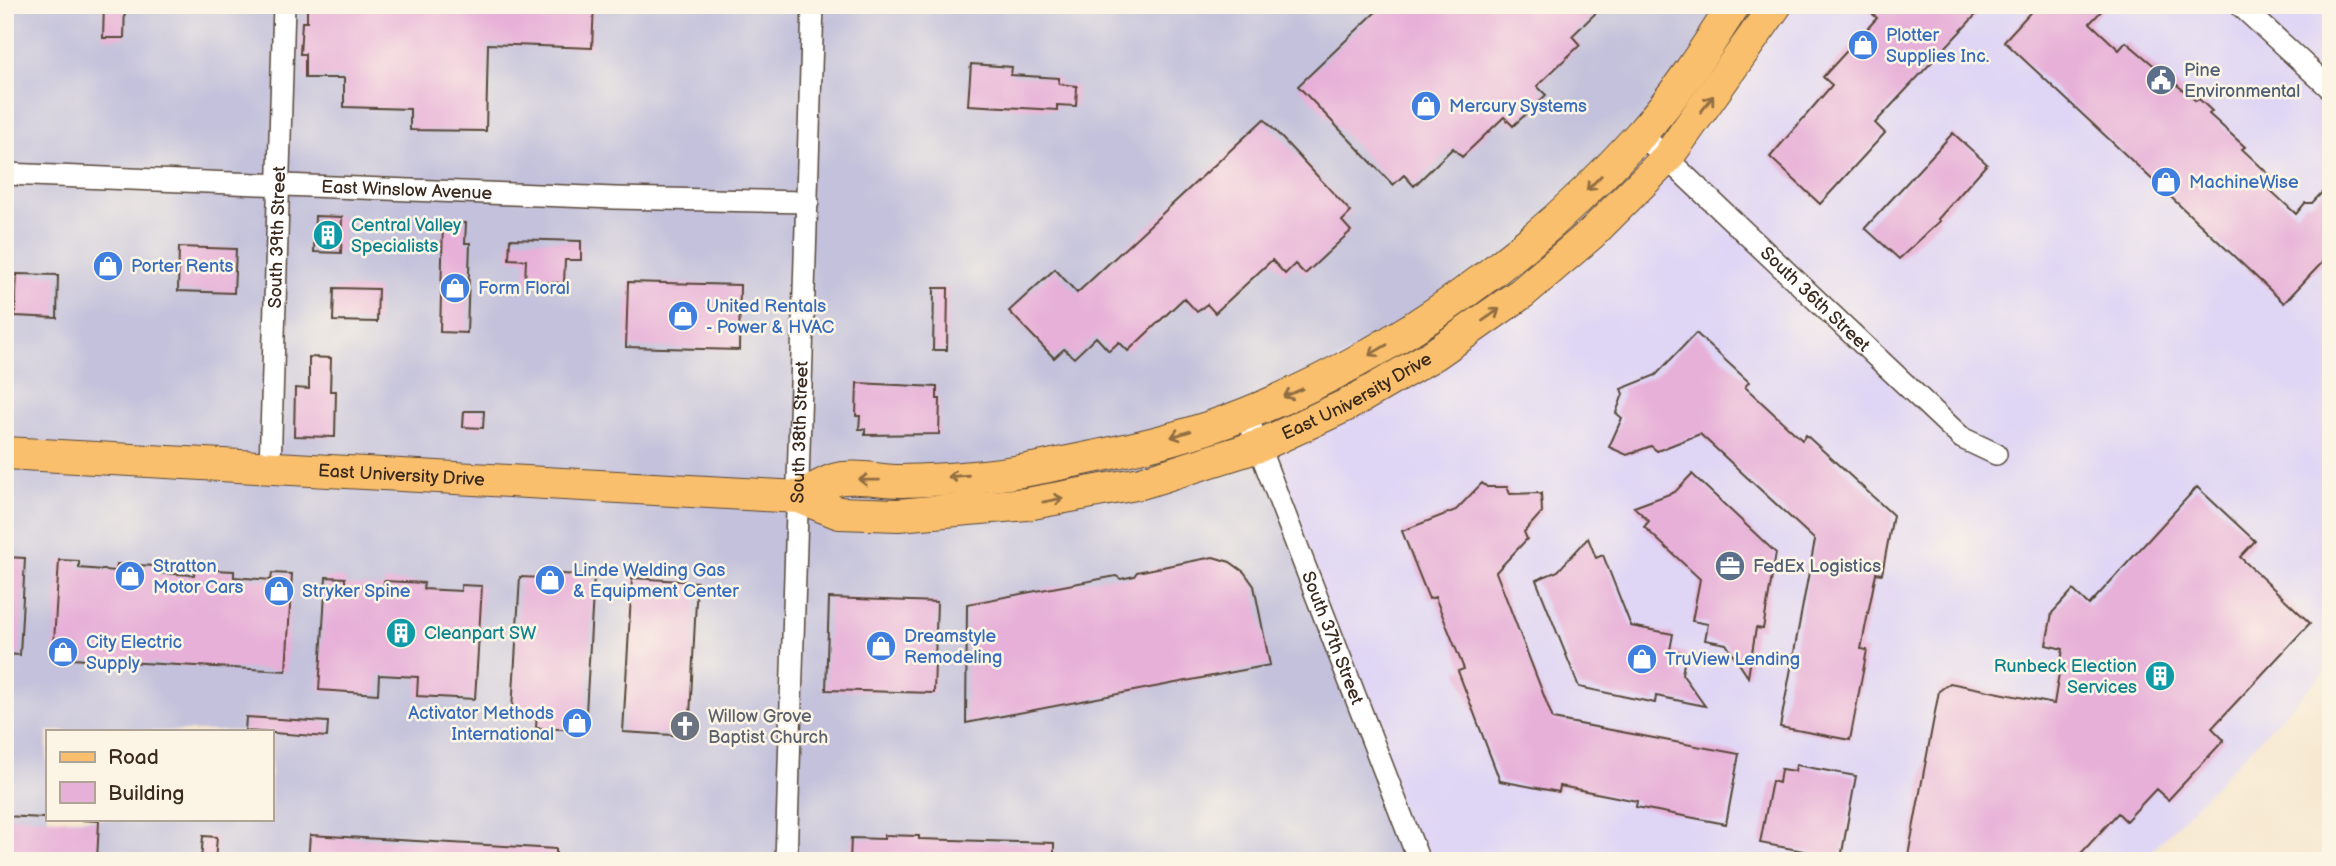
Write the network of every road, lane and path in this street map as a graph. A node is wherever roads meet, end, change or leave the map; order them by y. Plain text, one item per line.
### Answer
1 (284, 5) edge
2 (813, 5) edge
3 (1734, 5) edge
4 (1776, 5) edge
5 (2240, 5) edge
6 (2331, 89) edge
7 (1641, 134) junction
8 (1667, 158) junction
9 (5, 174) edge
10 (278, 187) junction
11 (808, 202) junction
12 (1246, 414) junction
13 (1259, 446) junction
14 (5, 453) edge
15 (1996, 454) dead end
16 (270, 468) junction
17 (799, 497) junction
18 (786, 861) edge
19 (1419, 861) edge

1 - 10 street, South 39th Street
2 - 11 street, South 38th Street
3 - 7 main road, East University Drive
8 -> 4 main road, East University Drive
5 - 6 street
7 - 8 street, South 36th Street
7 -> 12 main road, East University Drive
13 -> 8 main road, East University Drive
8 - 15 street, South 36th Street
9 - 10 street, East Winslow Avenue
10 - 11 street, East Winslow Avenue
10 - 16 street, South 39th Street
11 - 17 street, South 38th Street
12 - 13 street, South 37th Street
12 -> 17 main road, East University Drive
17 -> 13 main road, East University Drive
13 - 19 street, South 37th Street
14 - 16 main road, East University Drive
16 - 17 main road, East University Drive
17 - 18 street, South 38th Street

